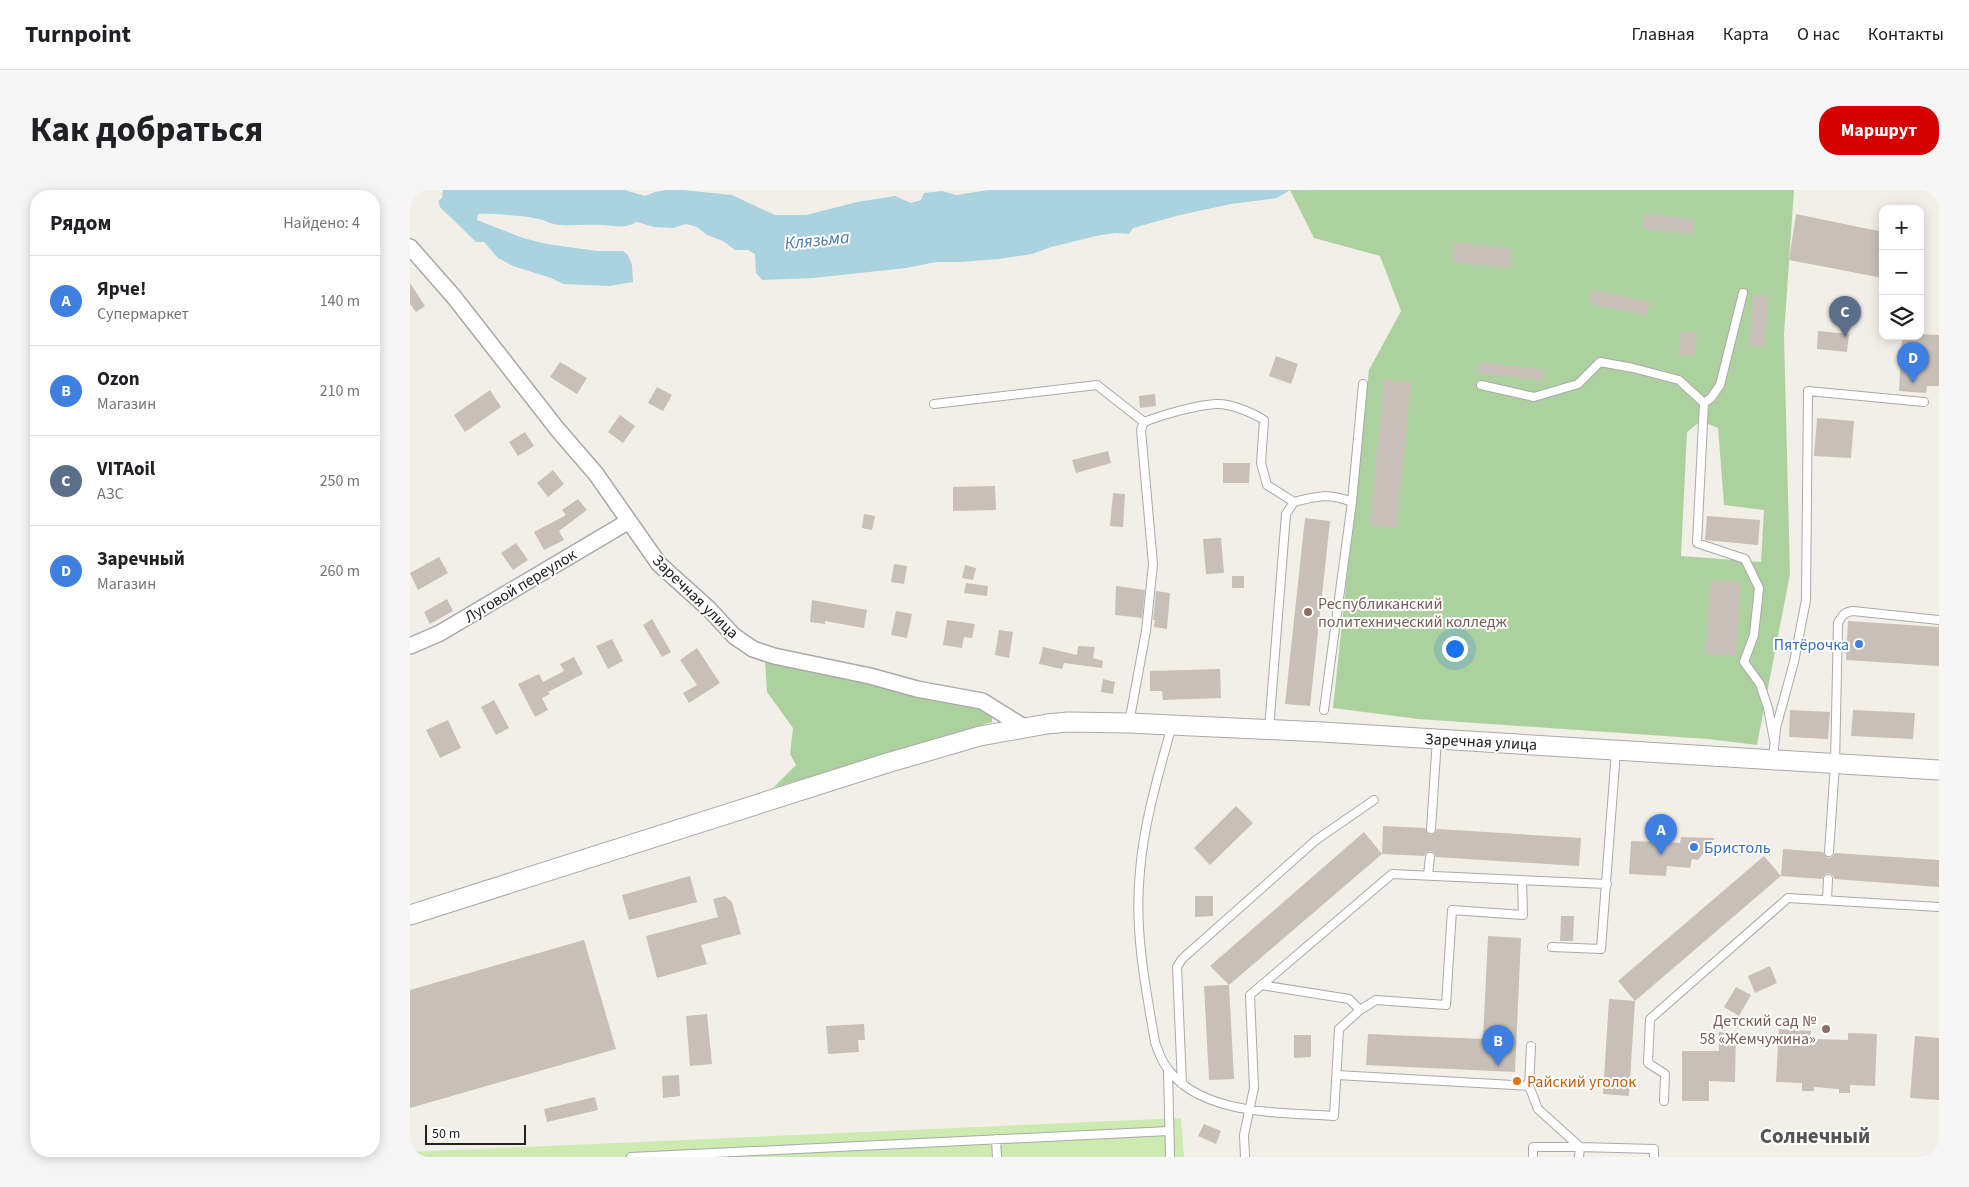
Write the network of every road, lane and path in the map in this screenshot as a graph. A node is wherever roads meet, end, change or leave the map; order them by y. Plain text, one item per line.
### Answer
1 (410, 247) edge
2 (1743, 292) dead end
3 (1363, 384) dead end
4 (1481, 385) dead end
5 (1924, 402) dead end
6 (1704, 403) junction
7 (934, 404) dead end
8 (1144, 422) junction
9 (1294, 502) junction
10 (1352, 502) junction
11 (628, 521) junction
12 (1939, 620) edge
13 (410, 646) edge
14 (1324, 710) dead end
15 (1129, 723) junction
16 (1172, 725) junction
17 (1024, 727) junction
18 (1269, 729) junction
19 (1437, 738) junction
20 (1774, 740) junction
21 (1616, 749) junction
22 (1773, 760) junction
23 (1835, 764) junction
24 (1939, 770) edge
25 (1374, 800) dead end
26 (1431, 829) dead end
27 (1829, 852) dead end
28 (1430, 857) dead end
29 (1428, 875) junction
30 (1828, 879) dead end
31 (1522, 880) junction
32 (1607, 884) junction
33 (1827, 900) junction
34 (1939, 907) edge
35 (410, 915) edge
36 (1552, 947) dead end
37 (1261, 985) junction
38 (1360, 1010) junction
39 (1531, 1046) dead end
40 (1168, 1070) junction
41 (1337, 1075) junction
42 (1182, 1084) junction
43 (1529, 1086) junction
44 (1664, 1101) dead end
45 (1250, 1109) junction
46 (1169, 1131) junction
47 (996, 1140) junction
48 (838, 1147) junction
49 (1580, 1147) junction
50 (658, 1156) edge
51 (631, 1157) edge
52 (838, 1157) edge
53 (997, 1157) edge
54 (1170, 1157) edge
55 (1245, 1157) edge
56 (1533, 1157) edge
57 (1579, 1157) edge
58 (1654, 1157) edge

1 - 11 street, Заречная улица
2 - 6 lane
3 - 10 lane
4 - 6 lane
5 - 20 lane
6 - 20 lane
7 - 8 lane
8 - 9 lane
8 - 15 lane
9 - 10 lane
9 - 18 lane
10 - 14 lane
11 - 13 street, Луговой переулок
11 - 17 street, Заречная улица
12 - 23 lane
15 - 16 street, Заречная улица
15 - 17 street, Заречная улица
16 - 18 street, Заречная улица
16 - 40 lane
17 - 35 street, Заречная улица
18 - 19 street, Заречная улица
19 - 21 street, Заречная улица
19 - 26 lane
20 - 22 lane
21 - 22 street, Заречная улица
21 - 32 lane
22 - 23 street, Заречная улица
23 - 24 street, Заречная улица
23 - 27 lane
25 - 42 lane
28 - 29 lane
29 - 31 lane
29 - 37 lane
30 - 33 lane
31 - 32 lane
31 - 38 lane
32 - 36 lane
33 - 34 lane
33 - 44 lane
37 - 38 lane
37 - 45 lane
38 - 41 lane
39 - 43 lane
40 - 42 lane
40 - 46 lane
41 - 43 lane
41 - 45 lane
42 - 45 lane
43 - 49 lane
45 - 55 lane
46 - 47 lane
46 - 54 lane
47 - 48 lane
47 - 53 lane
48 - 50 lane
48 - 52 lane
49 - 56 lane
49 - 57 lane
49 - 58 lane
50 - 51 lane

